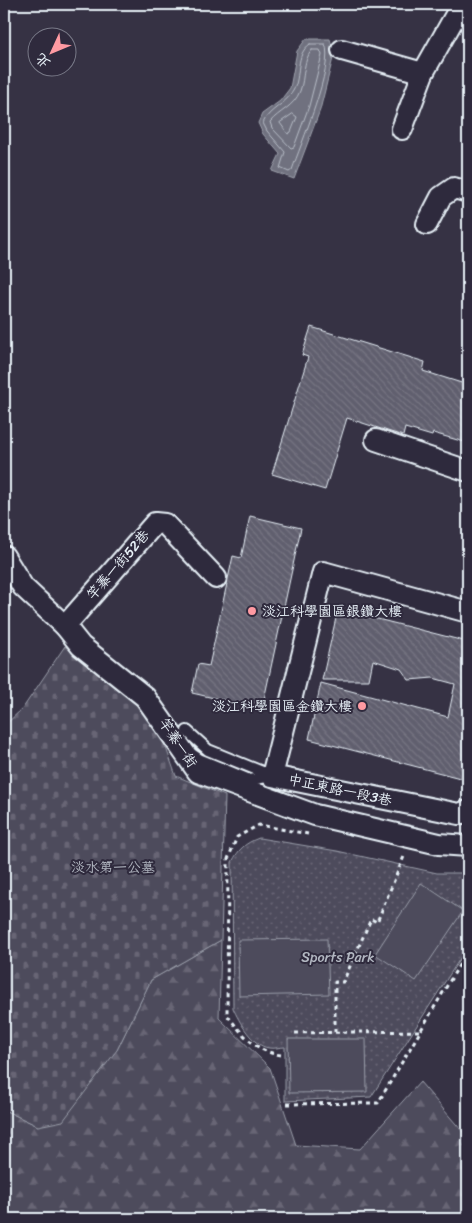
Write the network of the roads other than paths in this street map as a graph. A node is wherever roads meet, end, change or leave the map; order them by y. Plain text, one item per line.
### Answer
1 (462, 4) edge
2 (342, 50) dead end
3 (423, 73) junction
4 (402, 130) dead end
5 (468, 192) edge
6 (427, 224) dead end
7 (376, 440) dead end
8 (468, 471) edge
9 (4, 556) edge
10 (216, 578) dead end
11 (468, 612) edge
12 (65, 626) junction
13 (182, 737) junction
14 (272, 776) junction
15 (468, 811) edge
16 (468, 846) edge

1 - 3 street
2 - 3 street
3 - 4 street
5 - 6 street
7 - 8 street
9 - 12 street, 竿蓁一街
10 - 12 street, 竿蓁一街52巷
11 - 14 street, 中正東路一段3巷
12 - 13 street, 竿蓁一街
13 - 14 lane
13 - 14 lane
13 - 16 street, 竿蓁一街
14 - 15 street, 中正東路一段3巷

